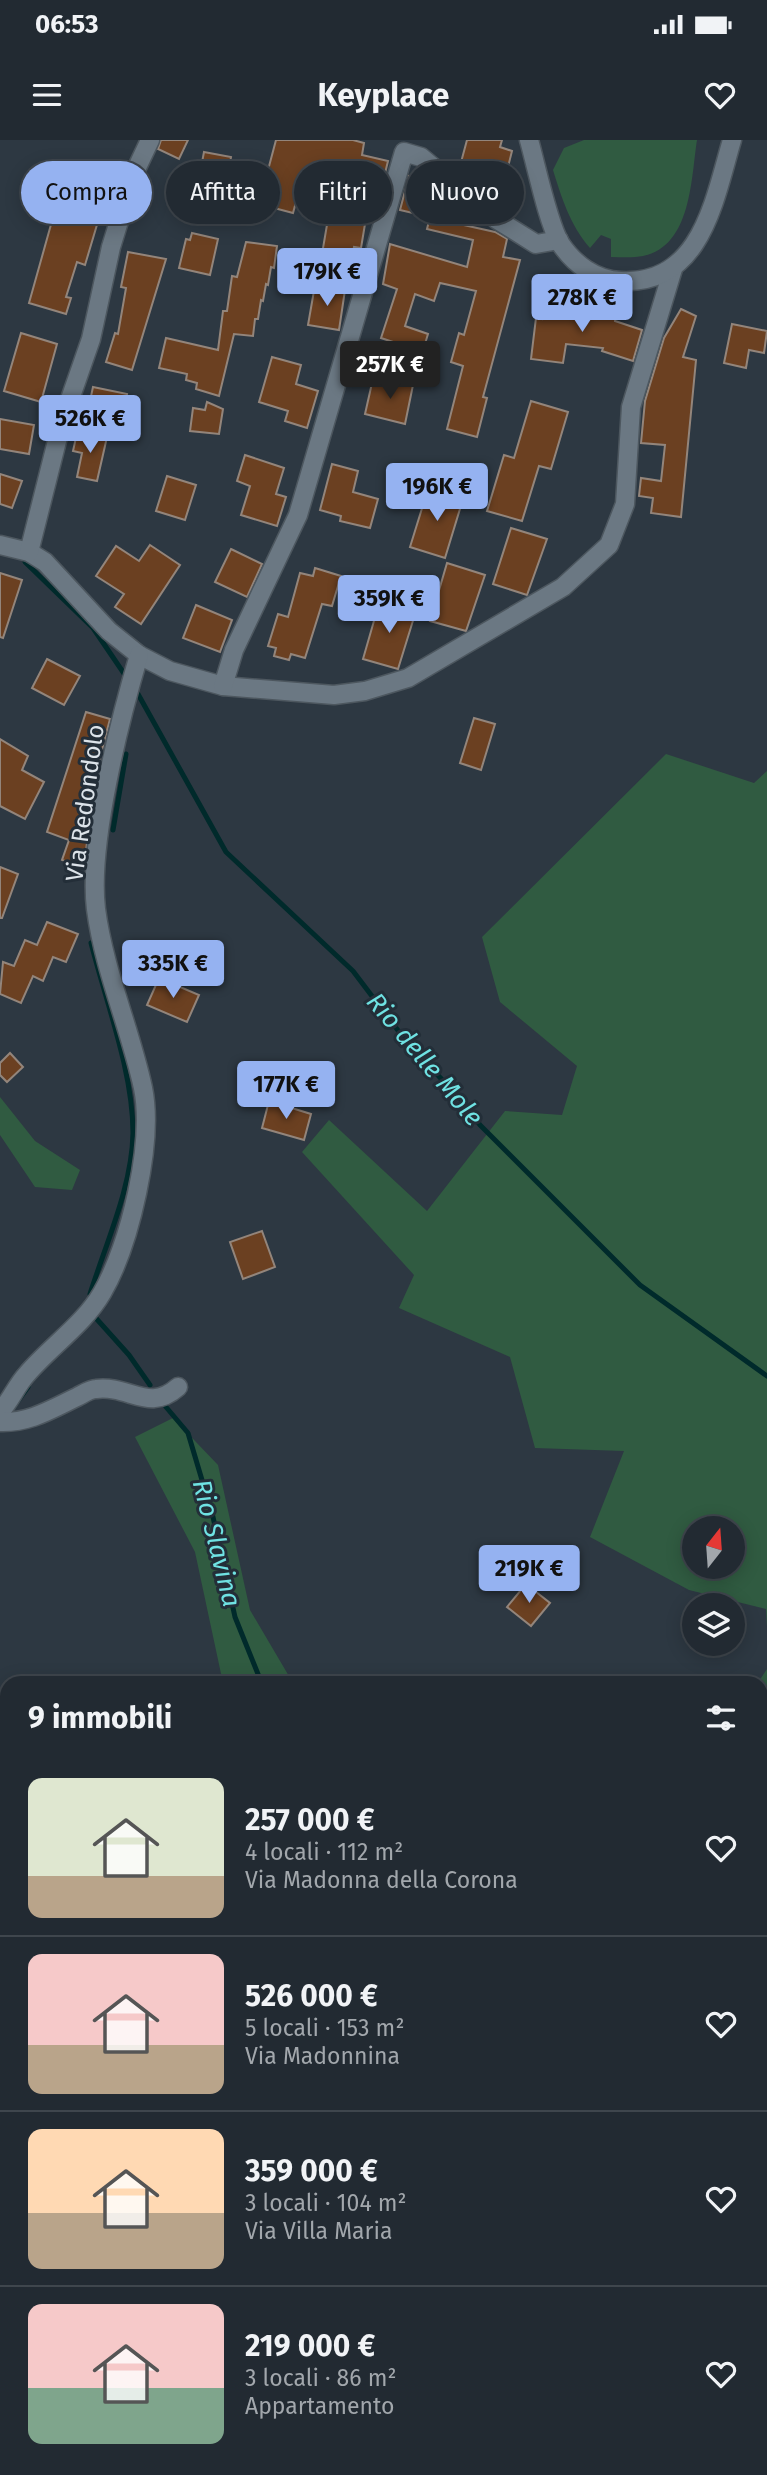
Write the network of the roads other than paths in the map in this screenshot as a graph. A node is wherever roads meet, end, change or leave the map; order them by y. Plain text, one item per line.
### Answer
1 (150, 140) edge
2 (529, 140) edge
3 (732, 140) edge
4 (559, 240) junction
5 (673, 269) junction
6 (0, 545) edge
7 (29, 552) junction
8 (139, 654) junction
9 (223, 686) junction
10 (178, 1387) dead end
11 (0, 1412) edge
12 (0, 1422) edge

1 - 7 street
2 - 4 street
3 - 5 street
4 - 5 street
4 - 9 street
5 - 9 street
6 - 7 street
7 - 8 street
8 - 9 street
8 - 11 street, Via Redondolo
10 - 12 street

